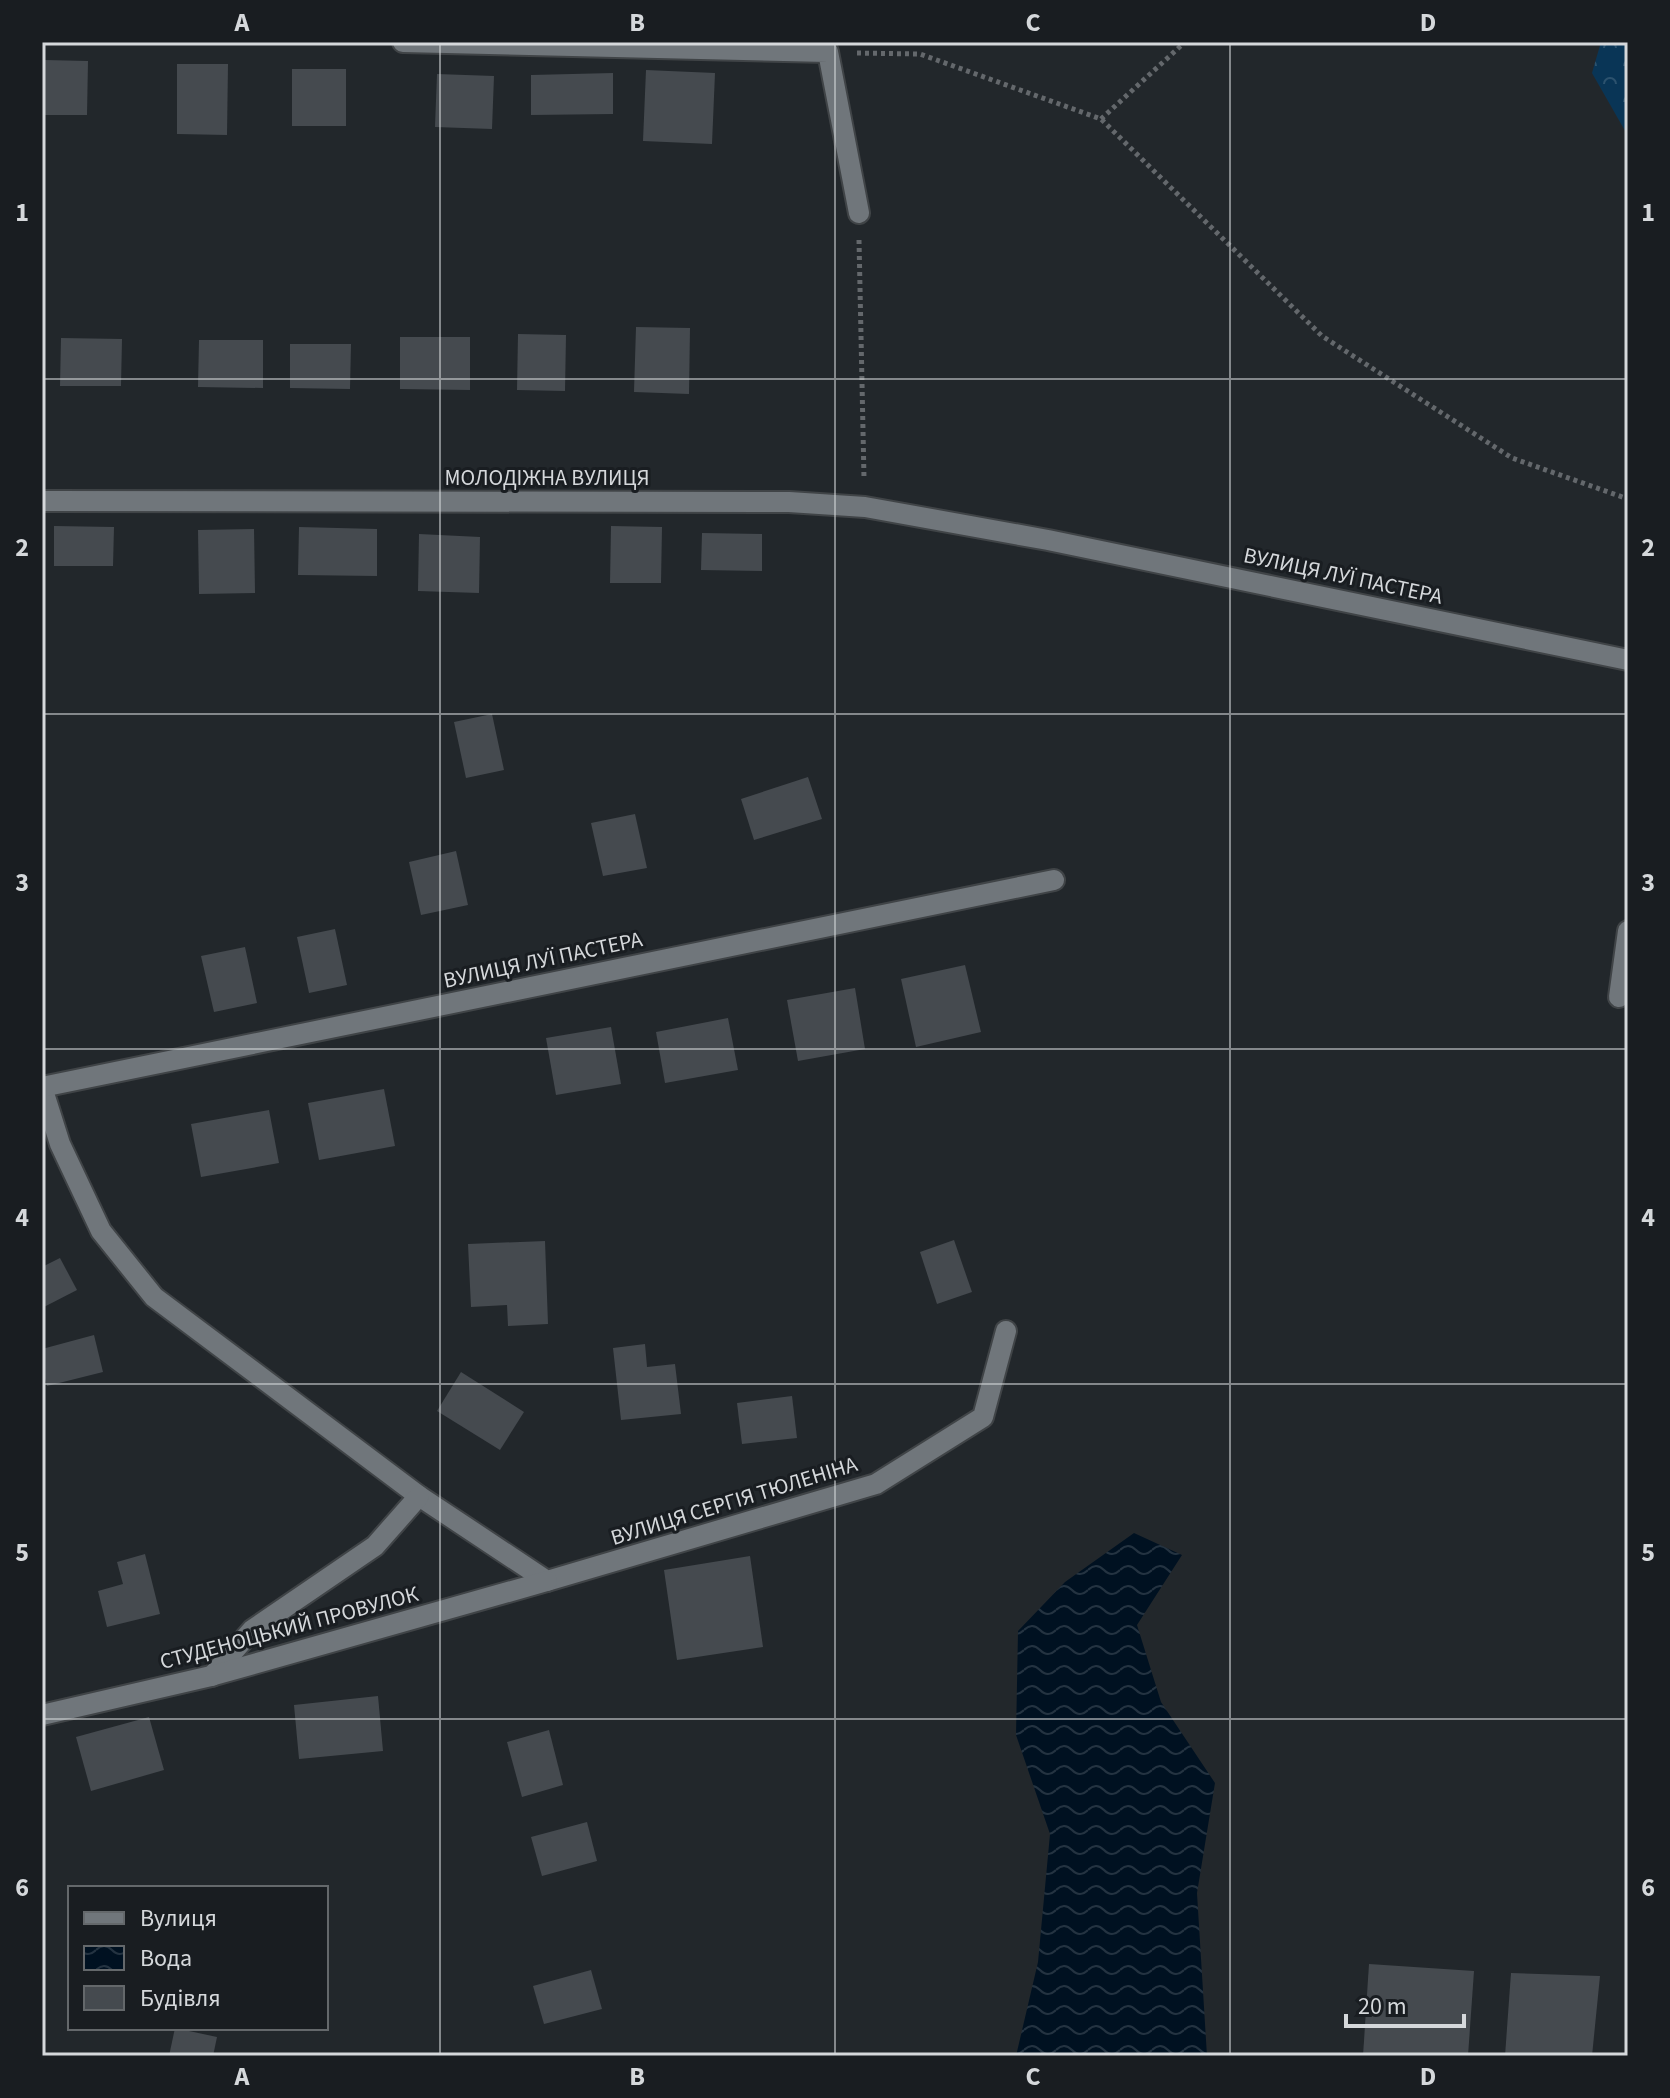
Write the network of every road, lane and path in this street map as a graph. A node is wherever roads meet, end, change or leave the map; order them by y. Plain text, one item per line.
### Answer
1 (403, 42) edge
2 (1185, 42) edge
3 (693, 45) edge
4 (828, 52) junction
5 (1101, 119) junction
6 (859, 213) joint
7 (1628, 499) edge
8 (42, 501) edge
9 (865, 507) junction
10 (1048, 540) joint
11 (1628, 660) edge
12 (1054, 880) dead end
13 (1628, 931) edge
14 (1619, 997) dead end
15 (42, 1087) edge
16 (1006, 1331) dead end
17 (419, 1496) junction
18 (547, 1581) junction
19 (211, 1676) junction
20 (42, 1715) edge

1 - 3 street
2 - 5 path
3 - 4 street
4 - 5 path
4 - 6 street
5 - 7 path
6 - 9 path
8 - 9 street, МОЛОДІЖНА ВУЛИЦЯ
9 - 10 street, МОЛОДІЖНА ВУЛИЦЯ
10 - 11 street, ВУЛИЦЯ ЛУЇ ПАСТЕРА
12 - 15 street, ВУЛИЦЯ ЛУЇ ПАСТЕРА
13 - 14 street
15 - 17 street
16 - 18 street, ВУЛИЦЯ СЕРГІЯ ТЮЛЕНІНА
17 - 18 street
17 - 19 street
18 - 19 street, СТУДЕНОЦЬКИЙ ПРОВУЛОК
19 - 20 street, СТУДЕНОЦЬКИЙ ПРОВУЛОК

